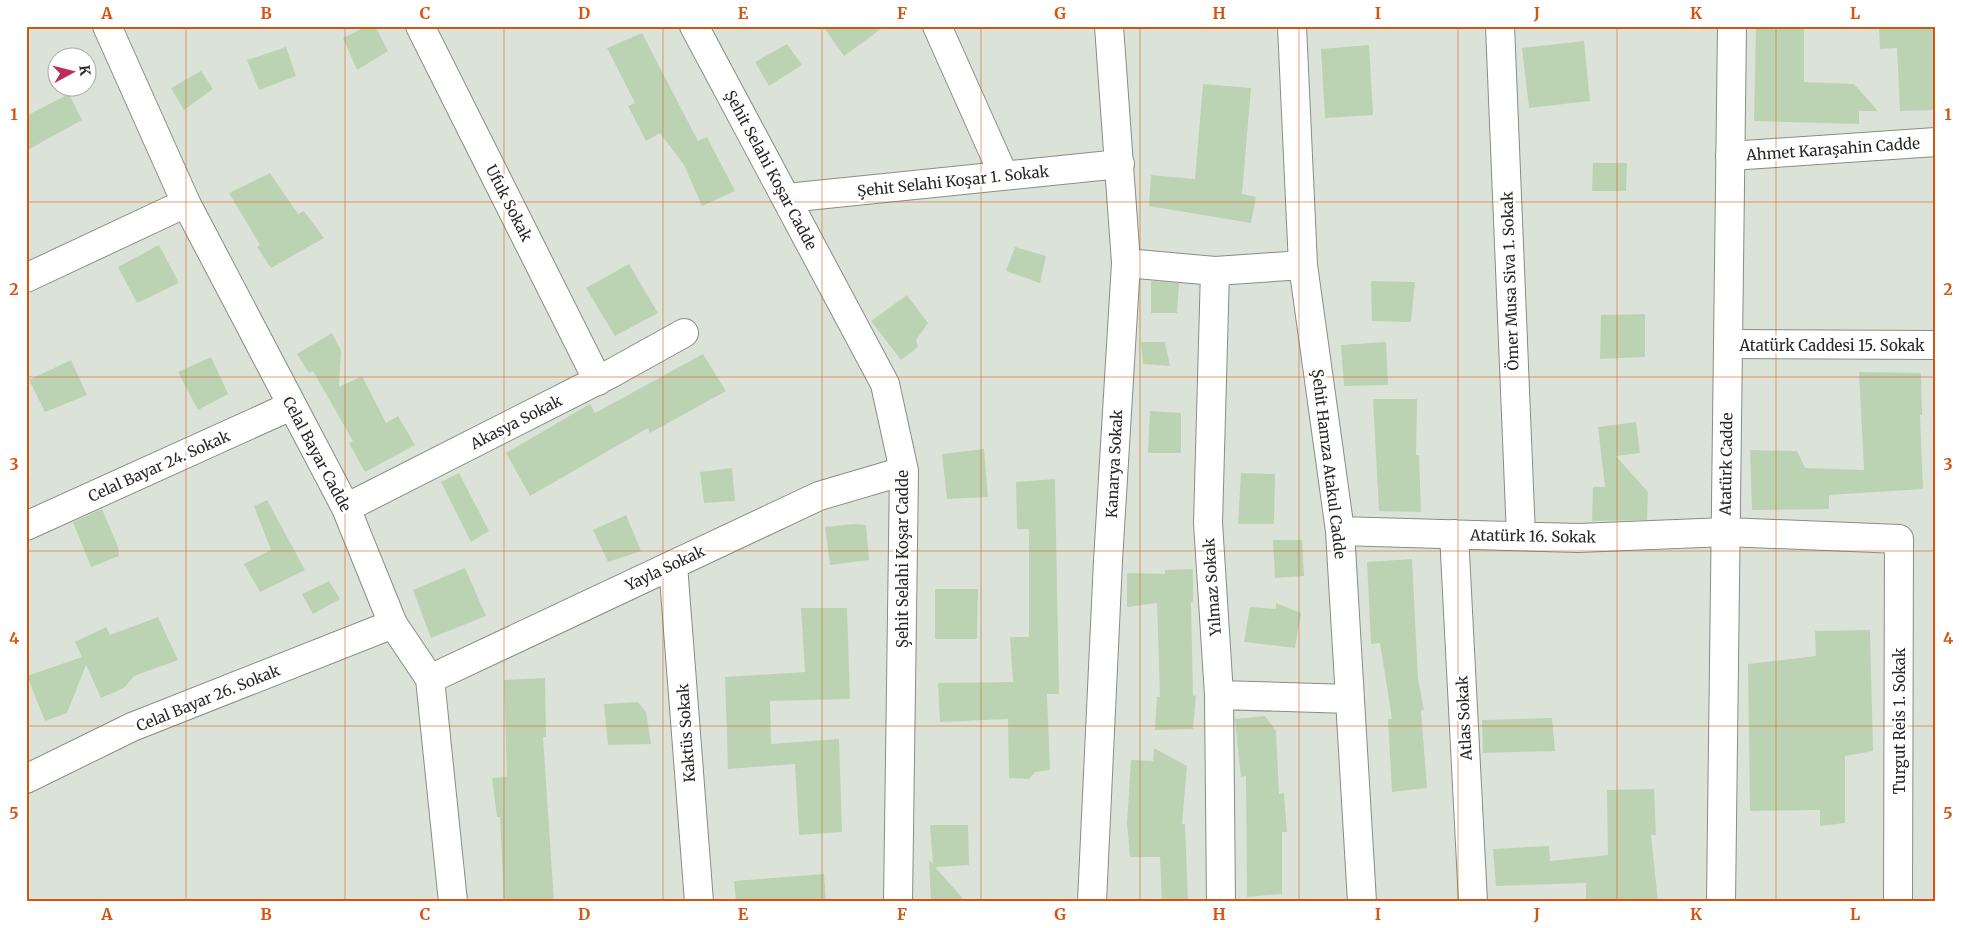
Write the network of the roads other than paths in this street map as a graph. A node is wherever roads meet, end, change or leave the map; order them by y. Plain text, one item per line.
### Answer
1 (107, 26) edge
2 (420, 26) edge
3 (694, 26) edge
4 (938, 26) edge
5 (1109, 26) edge
6 (1292, 26) edge
7 (1500, 26) edge
8 (1732, 26) edge
9 (1936, 142) edge
10 (1730, 156) junction
11 (1120, 164) junction
12 (1004, 176) junction
13 (787, 198) junction
14 (186, 203) junction
15 (1126, 263) junction
16 (1303, 265) junction
17 (1214, 271) junction
18 (26, 278) edge
19 (684, 333) dead end
20 (1728, 344) junction
21 (1936, 345) edge
22 (598, 380) junction
23 (291, 406) junction
24 (904, 471) junction
25 (346, 508) junction
26 (26, 526) edge
27 (1340, 532) junction
28 (1726, 532) junction
29 (1454, 534) junction
30 (1521, 536) junction
31 (1899, 539) joint
32 (673, 564) junction
33 (393, 624) junction
34 (430, 679) junction
35 (1219, 695) junction
36 (1350, 699) junction
37 (26, 779) edge
38 (454, 902) edge
39 (699, 902) edge
40 (898, 902) edge
41 (1092, 902) edge
42 (1221, 902) edge
43 (1362, 902) edge
44 (1473, 902) edge
45 (1721, 902) edge
46 (1898, 902) edge

1 - 14 street, Celal Bayar Cadde
2 - 22 street, Ufuk Sokak
3 - 13 street, Şehit Selahi Koşar Cadde
4 - 12 street
5 - 11 street, Kanarya Sokak
6 - 16 street, Şehit Hamza Atakul Cadde
7 - 30 street, Ömer Musa Siva 1. Sokak
8 - 10 street, Atatürk Cadde
9 - 10 street, Ahmet Karaşahin Cadde
10 - 20 street, Atatürk Cadde
11 - 12 street, Şehit Selahi Koşar 1. Sokak
11 - 15 street, Kanarya Sokak
12 - 13 street, Şehit Selahi Koşar 1. Sokak
13 - 24 street, Şehit Selahi Koşar Cadde
14 - 18 street
14 - 23 street, Celal Bayar Cadde
15 - 17 street
15 - 41 street, Kanarya Sokak
16 - 17 street
16 - 27 street, Şehit Hamza Atakul Cadde
17 - 35 street, Yılmaz Sokak
19 - 22 street, Akasya Sokak
20 - 21 street, Atatürk Caddesi 15. Sokak
20 - 28 street, Atatürk Cadde
22 - 25 street, Akasya Sokak
23 - 25 street, Celal Bayar Cadde
23 - 26 street, Celal Bayar 24. Sokak
24 - 32 street, Yayla Sokak
24 - 40 street, Şehit Selahi Koşar Cadde
25 - 33 street, Celal Bayar Cadde
27 - 29 street, Atatürk 16. Sokak
27 - 36 street, Şehit Hamza Atakul Cadde
28 - 30 street, Atatürk 16. Sokak
28 - 31 street, Atatürk 16. Sokak
28 - 45 street, Atatürk Cadde
29 - 30 street, Atatürk 16. Sokak
29 - 44 street, Atlas Sokak
31 - 46 street, Turgut Reis 1. Sokak
32 - 34 street, Yayla Sokak
32 - 39 street, Kaktüs Sokak
33 - 34 street, Celal Bayar Cadde
33 - 37 street, Celal Bayar 26. Sokak
34 - 38 street, Celal Bayar Cadde
35 - 36 street
35 - 42 street, Yılmaz Sokak
36 - 43 street, Şehit Hamza Atakul Cadde

